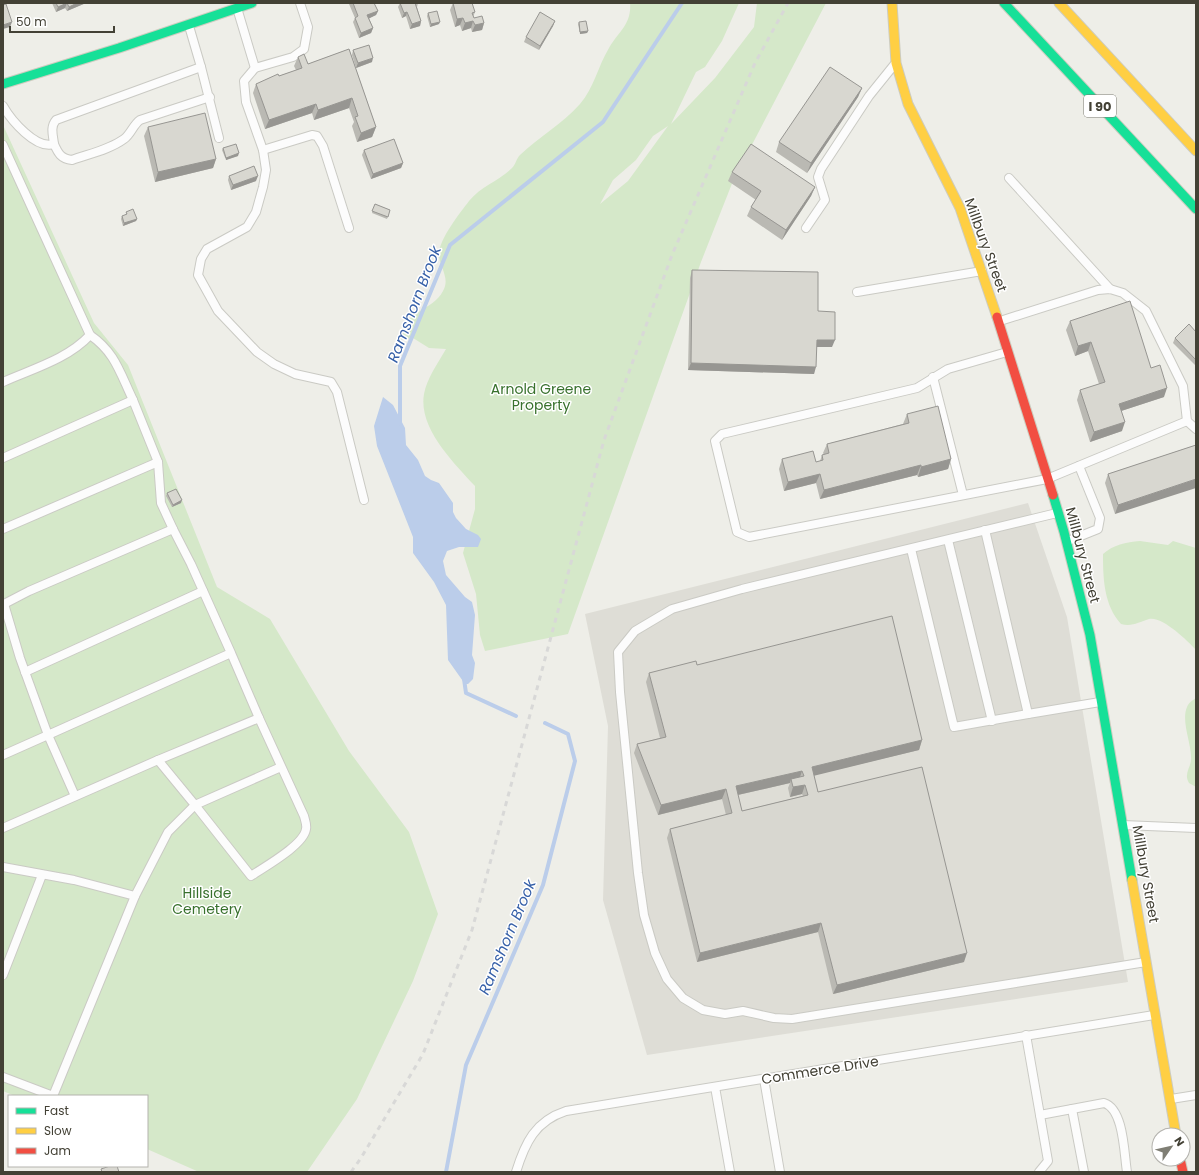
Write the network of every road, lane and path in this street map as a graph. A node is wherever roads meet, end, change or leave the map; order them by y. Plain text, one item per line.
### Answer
1 (252, 3) edge
2 (300, 3) edge
3 (892, 3) edge
4 (1004, 3) edge
5 (1059, 3) edge
6 (237, 8) junction
7 (188, 24) junction
8 (896, 63) junction
9 (201, 67) junction
10 (255, 68) junction
11 (3, 84) edge
12 (210, 97) junction
13 (3, 106) edge
14 (219, 138) dead end
15 (54, 144) junction
16 (3, 145) edge
17 (263, 150) junction
18 (1196, 151) edge
19 (1009, 178) dead end
20 (1196, 209) edge
21 (349, 228) dead end
22 (806, 228) dead end
23 (983, 271) junction
24 (1110, 289) junction
25 (857, 292) dead end
26 (998, 322) junction
27 (90, 335) junction
28 (1007, 352) junction
29 (933, 377) junction
30 (3, 382) edge
31 (133, 400) junction
32 (1187, 421) junction
33 (1196, 429) edge
34 (3, 458) edge
35 (158, 462) junction
36 (1079, 466) junction
37 (1047, 479) junction
38 (963, 495) junction
39 (364, 500) dead end
40 (1058, 512) junction
41 (173, 529) junction
42 (3, 530) edge
43 (985, 530) junction
44 (948, 540) junction
45 (1066, 542) junction
46 (911, 549) junction
47 (202, 590) junction
48 (3, 603) edge
49 (231, 653) junction
50 (25, 672) junction
51 (1102, 702) junction
52 (1028, 714) junction
53 (258, 718) junction
54 (992, 720) junction
55 (48, 735) junction
56 (3, 755) edge
57 (158, 760) junction
58 (281, 767) junction
59 (75, 796) junction
60 (195, 805) junction
61 (1123, 825) junction
62 (3, 828) edge
63 (1196, 828) edge
64 (3, 867) edge
65 (42, 875) junction
66 (135, 896) junction
67 (1147, 962) junction
68 (3, 975) edge
69 (1156, 1014) junction
70 (1026, 1035) junction
71 (3, 1077) edge
72 (764, 1079) junction
73 (715, 1087) junction
74 (50, 1095) edge
75 (53, 1095) edge
76 (1196, 1095) edge
77 (1170, 1099) junction
78 (1072, 1109) junction
79 (1040, 1115) junction
80 (1175, 1127) edge
81 (516, 1172) edge
82 (730, 1172) edge
83 (780, 1172) edge
84 (1039, 1172) edge
85 (1084, 1172) edge
86 (1127, 1172) edge

1 - 6 main road
2 - 10 lane
3 - 8 main road, Millbury Street
4 - 20 main road, I 90
5 - 18 main road, I 90
6 - 7 main road
6 - 10 lane
7 - 9 lane
7 - 11 main road
8 - 22 lane
8 - 23 main road, Millbury Street
9 - 12 lane
9 - 15 lane
10 - 17 lane
12 - 14 lane
12 - 15 lane
13 - 15 lane
16 - 27 lane
17 - 21 lane
17 - 39 lane
19 - 24 lane
23 - 25 lane
23 - 26 main road, Millbury Street
24 - 26 lane
24 - 32 lane
26 - 28 main road, Millbury Street
27 - 30 lane
27 - 31 lane
28 - 29 lane
28 - 37 main road, Millbury Street
29 - 38 lane
29 - 38 lane
31 - 34 lane
31 - 35 lane
32 - 33 lane
32 - 36 lane
35 - 41 lane
35 - 42 lane
36 - 37 lane
36 - 45 lane
37 - 38 lane
37 - 40 main road, Millbury Street
40 - 43 lane
40 - 45 main road, Millbury Street
41 - 47 lane
41 - 48 lane
43 - 44 lane
43 - 52 lane
44 - 46 lane
44 - 54 lane
45 - 51 main road, Millbury Street
46 - 54 lane
46 - 67 lane
47 - 49 lane
47 - 50 lane
48 - 50 lane
49 - 53 lane
49 - 55 lane
50 - 55 lane
51 - 52 lane
51 - 61 main road, Millbury Street
52 - 54 lane
53 - 57 lane
53 - 58 lane
55 - 56 lane
55 - 59 lane
57 - 59 lane
57 - 60 lane
58 - 60 lane
58 - 60 lane
59 - 62 lane
60 - 66 lane
61 - 63 lane
61 - 67 main road, Millbury Street
64 - 65 lane
65 - 66 lane
65 - 68 lane
66 - 75 lane
67 - 69 main road, Millbury Street
69 - 70 lane, Commerce Drive
69 - 77 main road, Millbury Street
70 - 72 lane, Commerce Drive
70 - 79 lane
71 - 74 lane
72 - 73 lane, Commerce Drive
72 - 83 lane
73 - 81 lane, Commerce Drive
73 - 82 lane
76 - 77 lane
77 - 80 main road, Millbury Street
78 - 79 lane
78 - 85 lane
78 - 86 lane
79 - 84 lane

